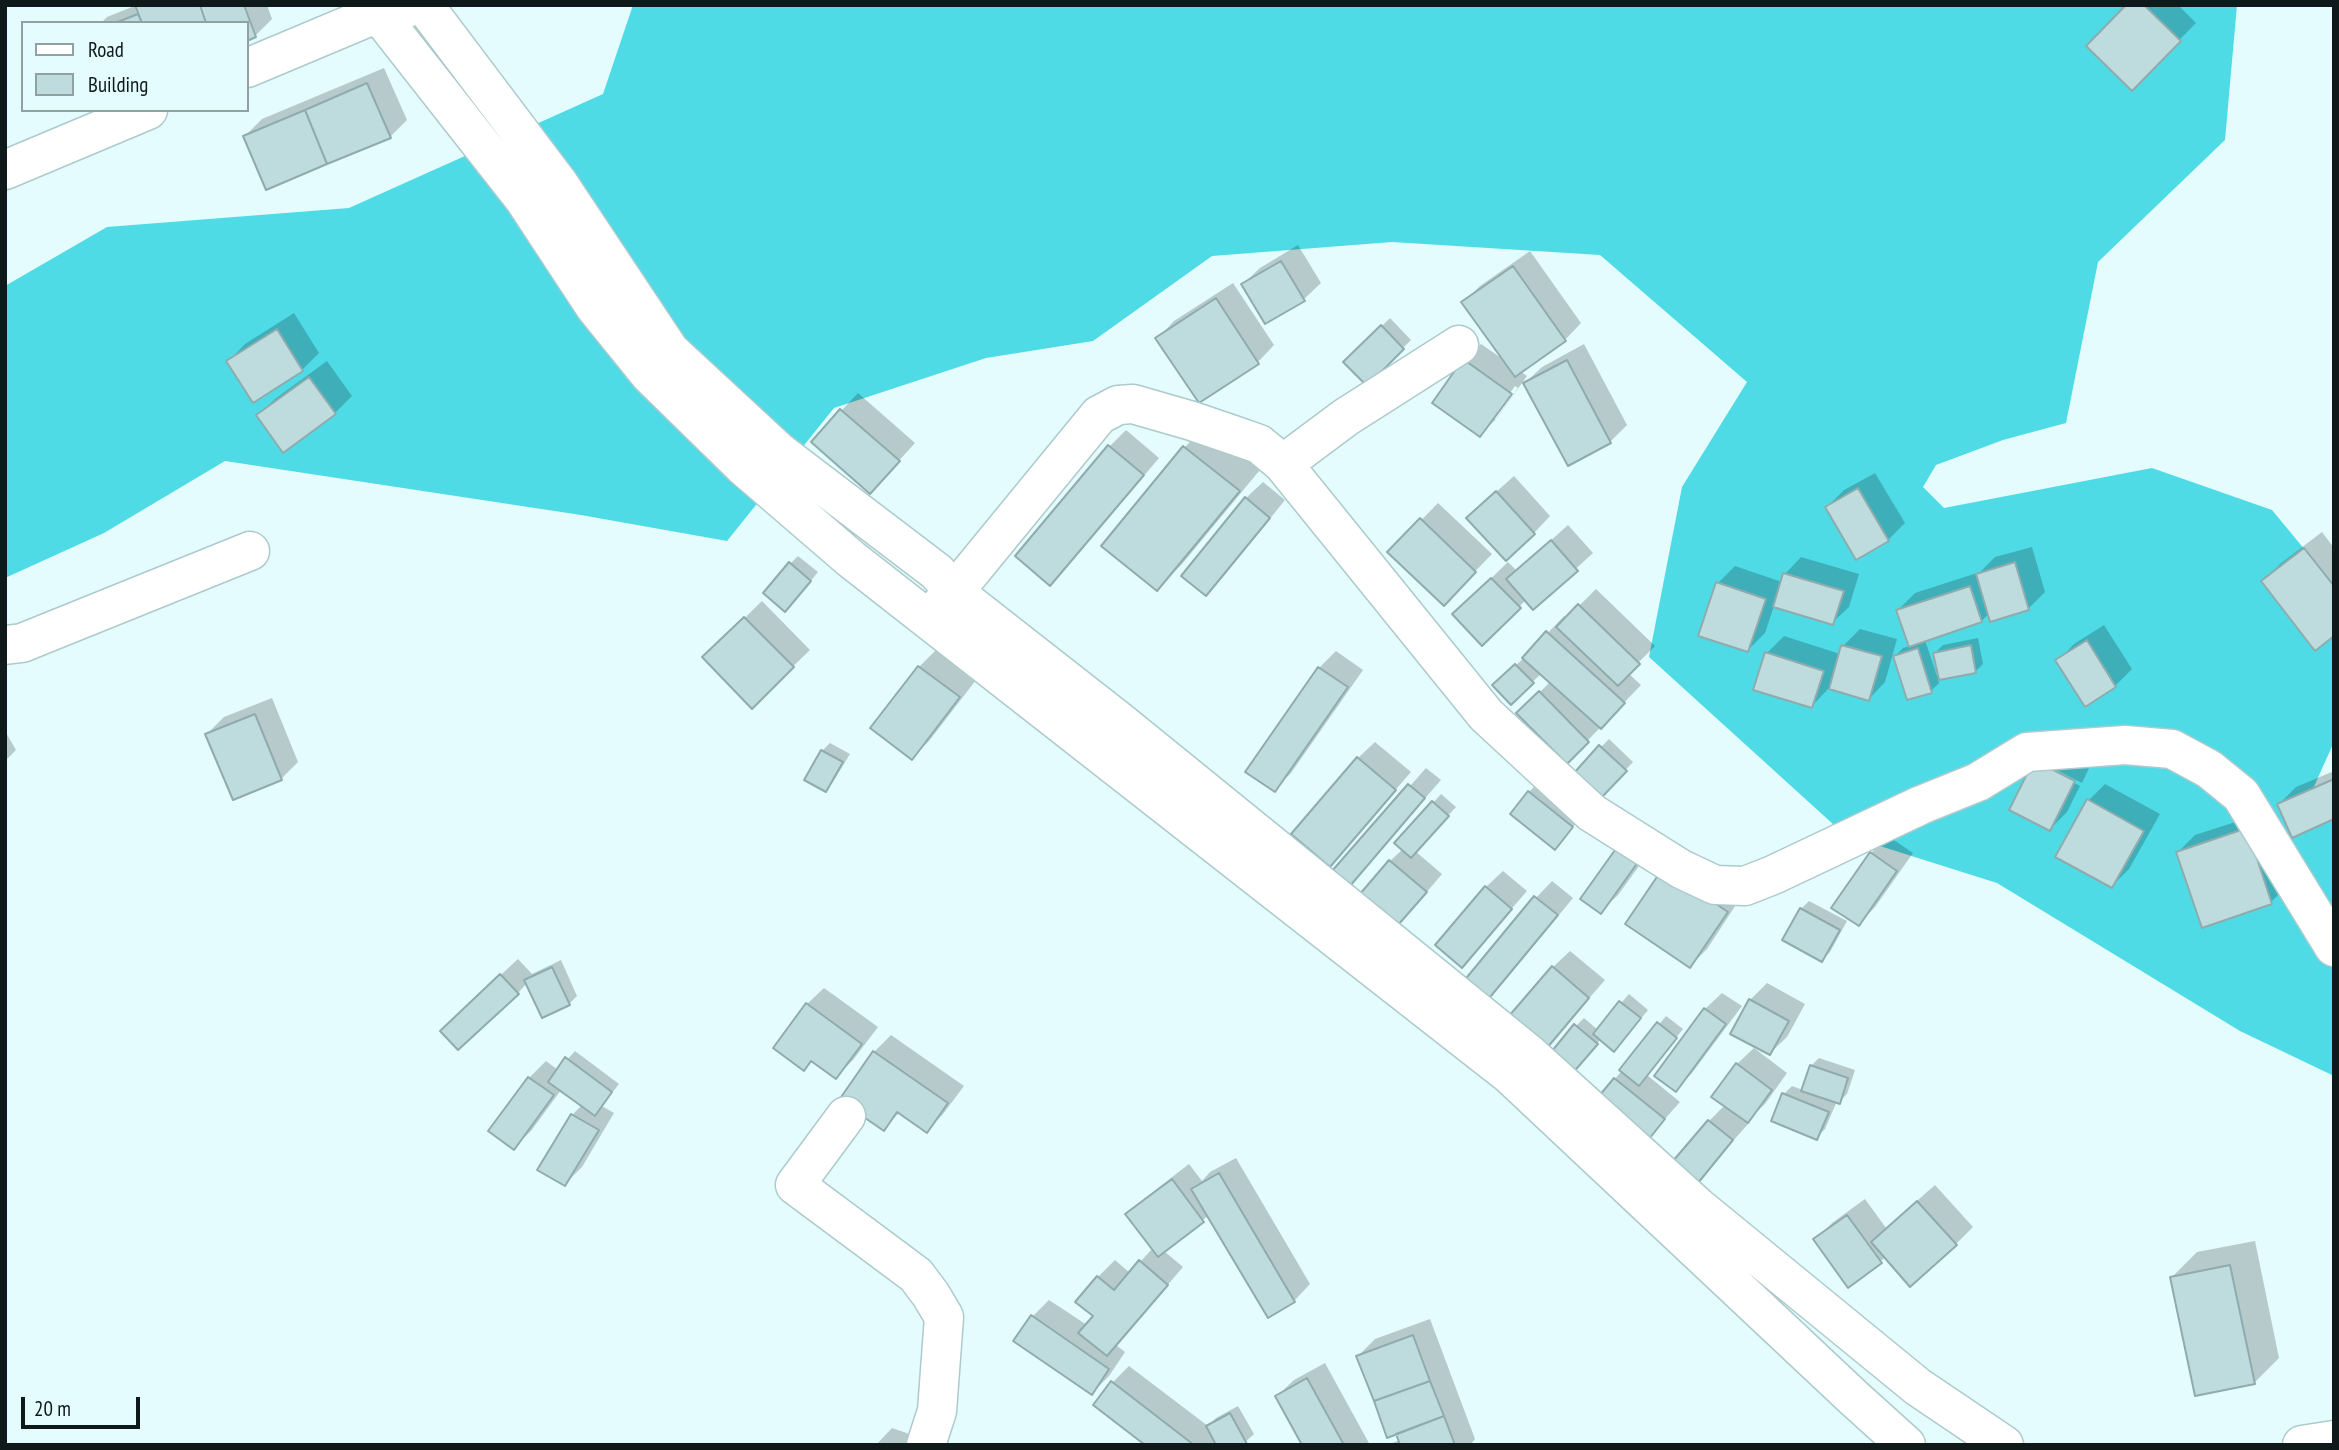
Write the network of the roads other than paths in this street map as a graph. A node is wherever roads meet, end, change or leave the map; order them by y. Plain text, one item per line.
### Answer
1 (424, 5) edge
2 (376, 9) edge
3 (248, 68) edge
4 (143, 112) edge
5 (5, 170) edge
6 (1459, 345) dead end
7 (1283, 464) junction
8 (250, 551) dead end
9 (954, 592) junction
10 (928, 619) junction
11 (5, 645) edge
12 (2334, 947) edge
13 (846, 1116) dead end
14 (2334, 1440) edge
15 (926, 1445) edge
16 (1906, 1445) edge
17 (2004, 1445) edge
18 (2302, 1445) edge

1 - 2 street
1 - 9 street
2 - 3 street
2 - 10 street
4 - 5 street
6 - 7 street
7 - 9 street
7 - 12 street
8 - 11 street
9 - 10 street
9 - 17 street
10 - 16 street
13 - 15 street
14 - 18 street

